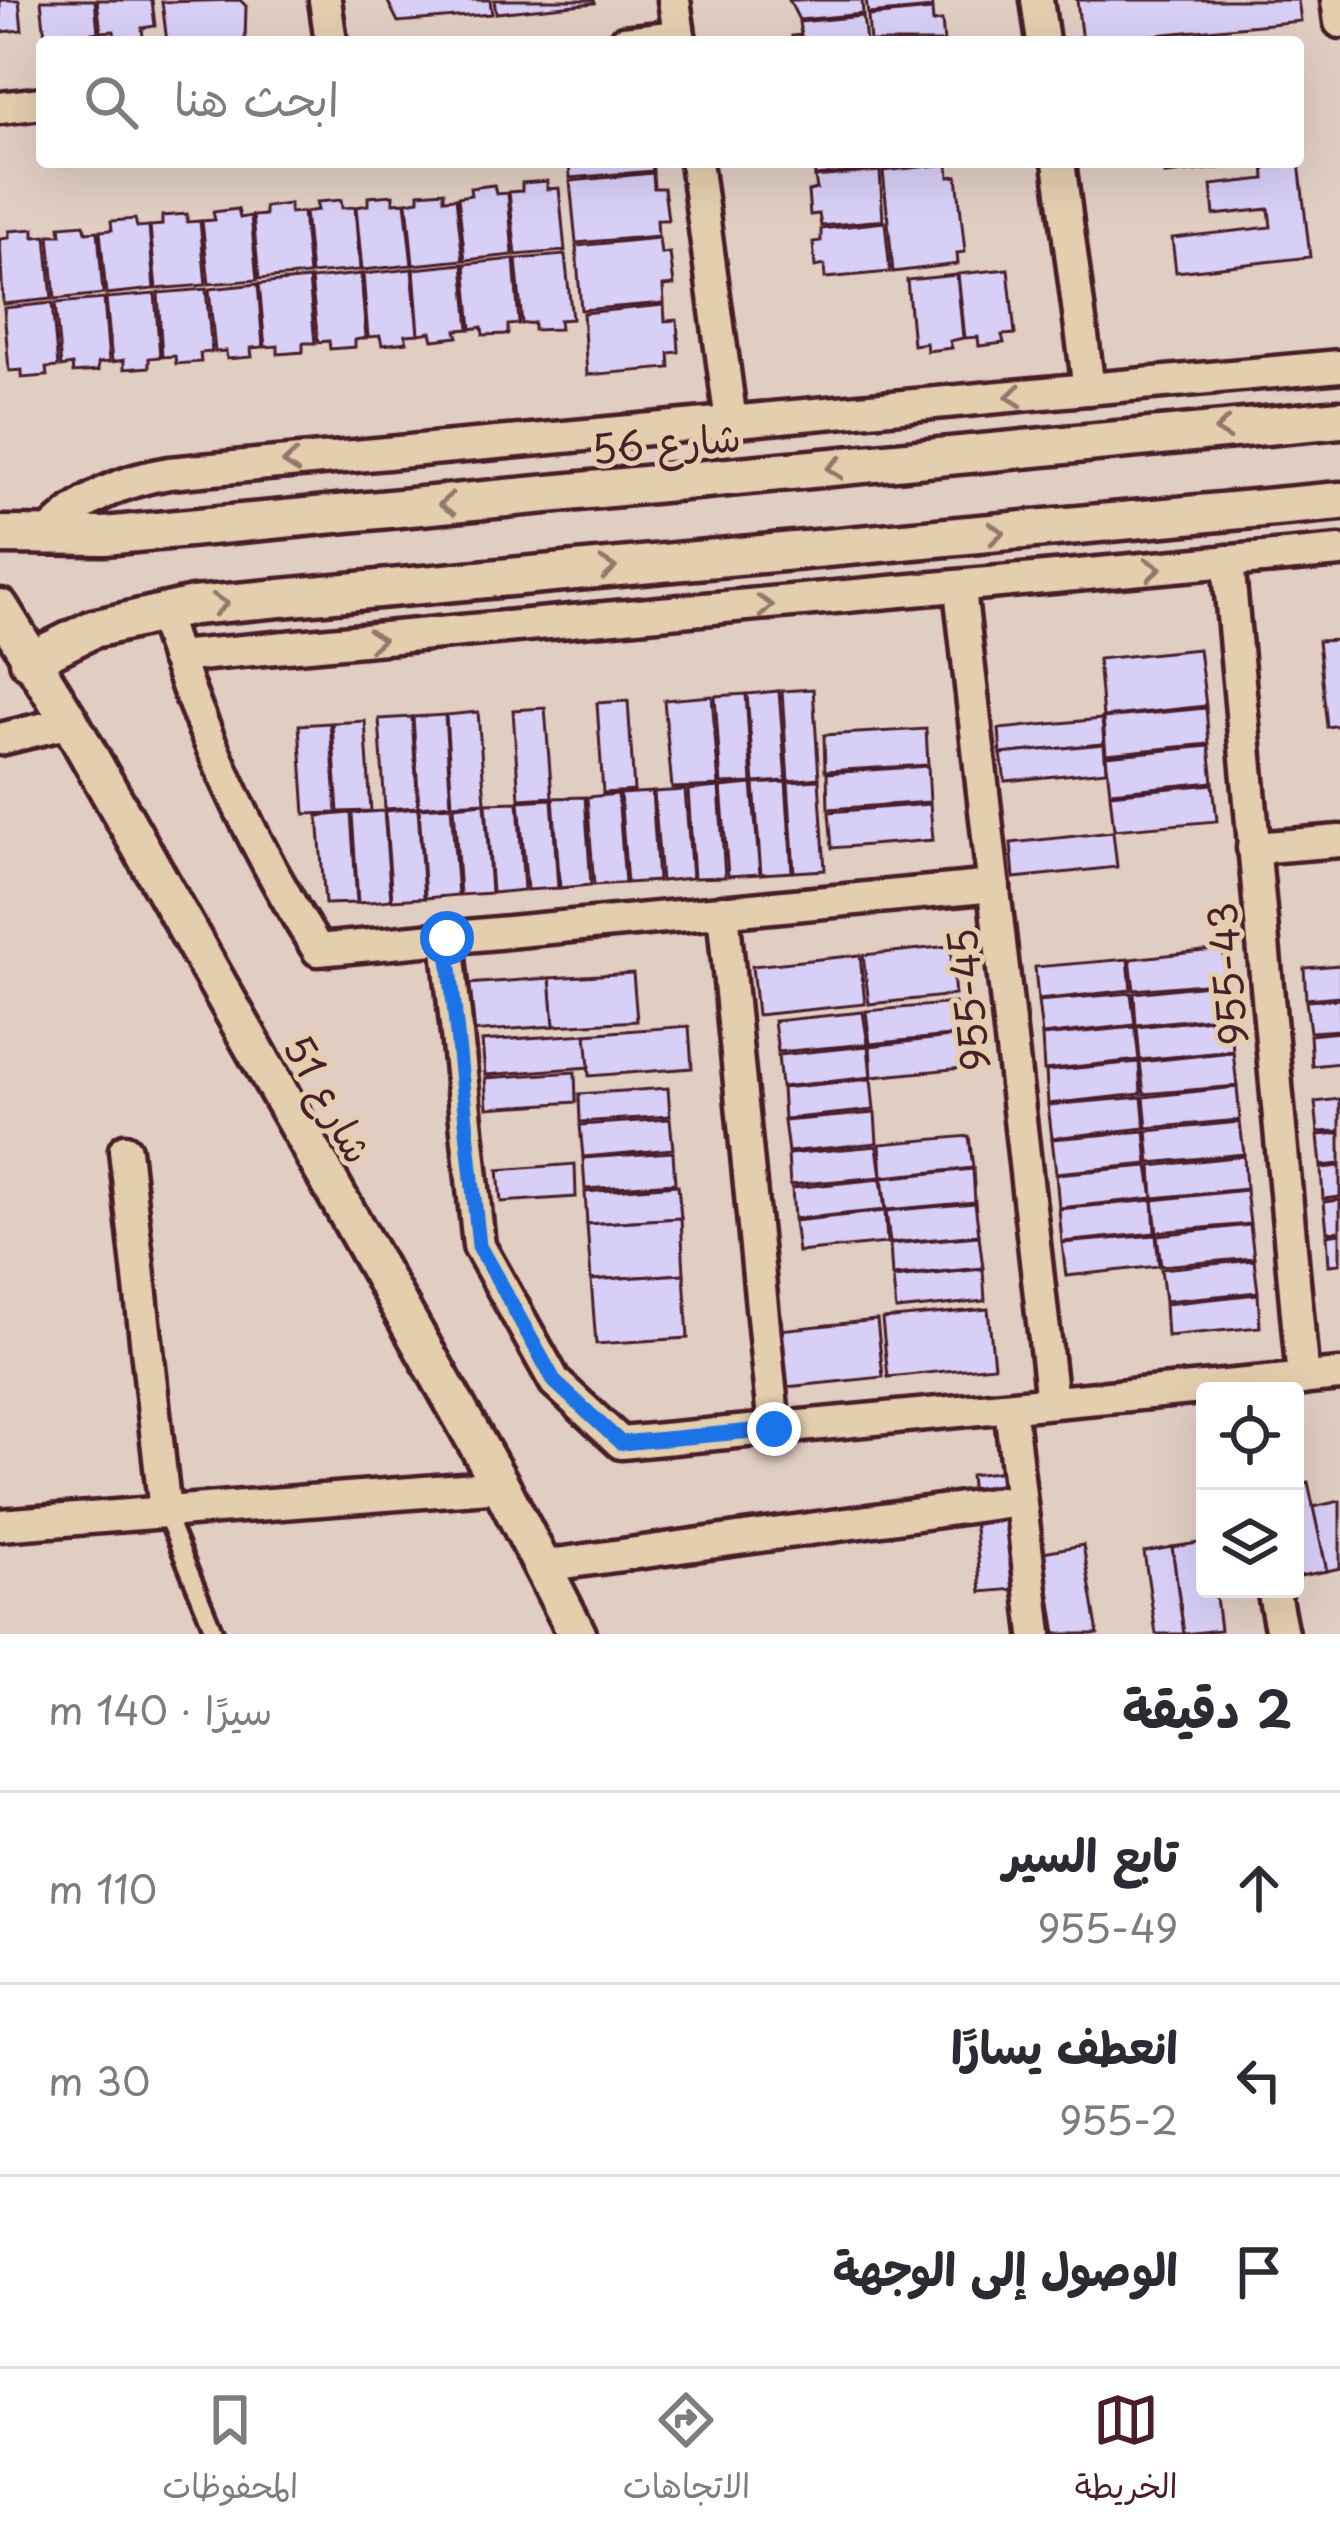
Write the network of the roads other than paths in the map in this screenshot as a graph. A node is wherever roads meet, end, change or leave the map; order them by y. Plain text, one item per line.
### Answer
1 (326, 0) edge
2 (674, 0) edge
3 (1037, 0) edge
4 (330, 36) edge
5 (680, 36) edge
6 (1042, 36) edge
7 (36, 104) edge
8 (0, 108) edge
9 (697, 168) edge
10 (1060, 168) edge
11 (1340, 367) edge
12 (1089, 389) junction
13 (1340, 419) edge
14 (731, 422) junction
15 (1340, 502) edge
16 (0, 535) edge
17 (47, 535) junction
18 (1340, 551) edge
19 (1228, 561) junction
20 (960, 589) junction
21 (0, 608) edge
22 (161, 610) junction
23 (176, 657) junction
24 (29, 661) junction
25 (70, 722) junction
26 (0, 739) edge
27 (1340, 841) edge
28 (1253, 848) junction
29 (994, 886) junction
30 (723, 911) junction
31 (447, 938) junction
32 (124, 1150) dead end
33 (1340, 1375) edge
34 (1303, 1378) junction
35 (1275, 1382) edge
36 (1196, 1391) edge
37 (1052, 1402) junction
38 (1010, 1407) junction
39 (774, 1429) junction
40 (501, 1486) junction
41 (1021, 1499) junction
42 (165, 1512) junction
43 (0, 1526) edge
44 (542, 1566) junction
45 (1275, 1598) edge
46 (215, 1634) edge
47 (578, 1634) edge
48 (1036, 1634) edge
49 (1282, 1634) edge

1 - 4 street
2 - 5 street
3 - 6 street
7 - 8 street
9 - 14 street
10 - 12 street
11 - 12 street
12 -> 14 street
13 -> 17 street, شارع 56
14 -> 17 street
22 -> 15 street
16 - 17 street, شارع 56
18 - 19 street
20 -> 19 street
19 - 28 street, 955-43
23 -> 20 street
20 - 29 street, 955-45
21 - 24 street, شارع 51
22 - 23 street
22 - 24 street
23 - 31 street
24 - 25 street, شارع 51
25 - 26 street
25 - 40 street, شارع 51
27 - 28 street
28 - 34 street, 955-43
29 - 30 street
29 - 37 street, 955-45
30 - 31 street
30 - 39 street
31 - 39 street
32 - 42 street
33 - 34 street
34 - 35 street
36 - 37 street
37 - 38 street
38 - 39 street
38 - 41 street
40 - 42 street
40 - 44 street, شارع 51
41 - 44 street
41 - 48 street
42 - 43 street
42 - 46 lane
44 - 47 street, شارع 51
45 - 49 street

